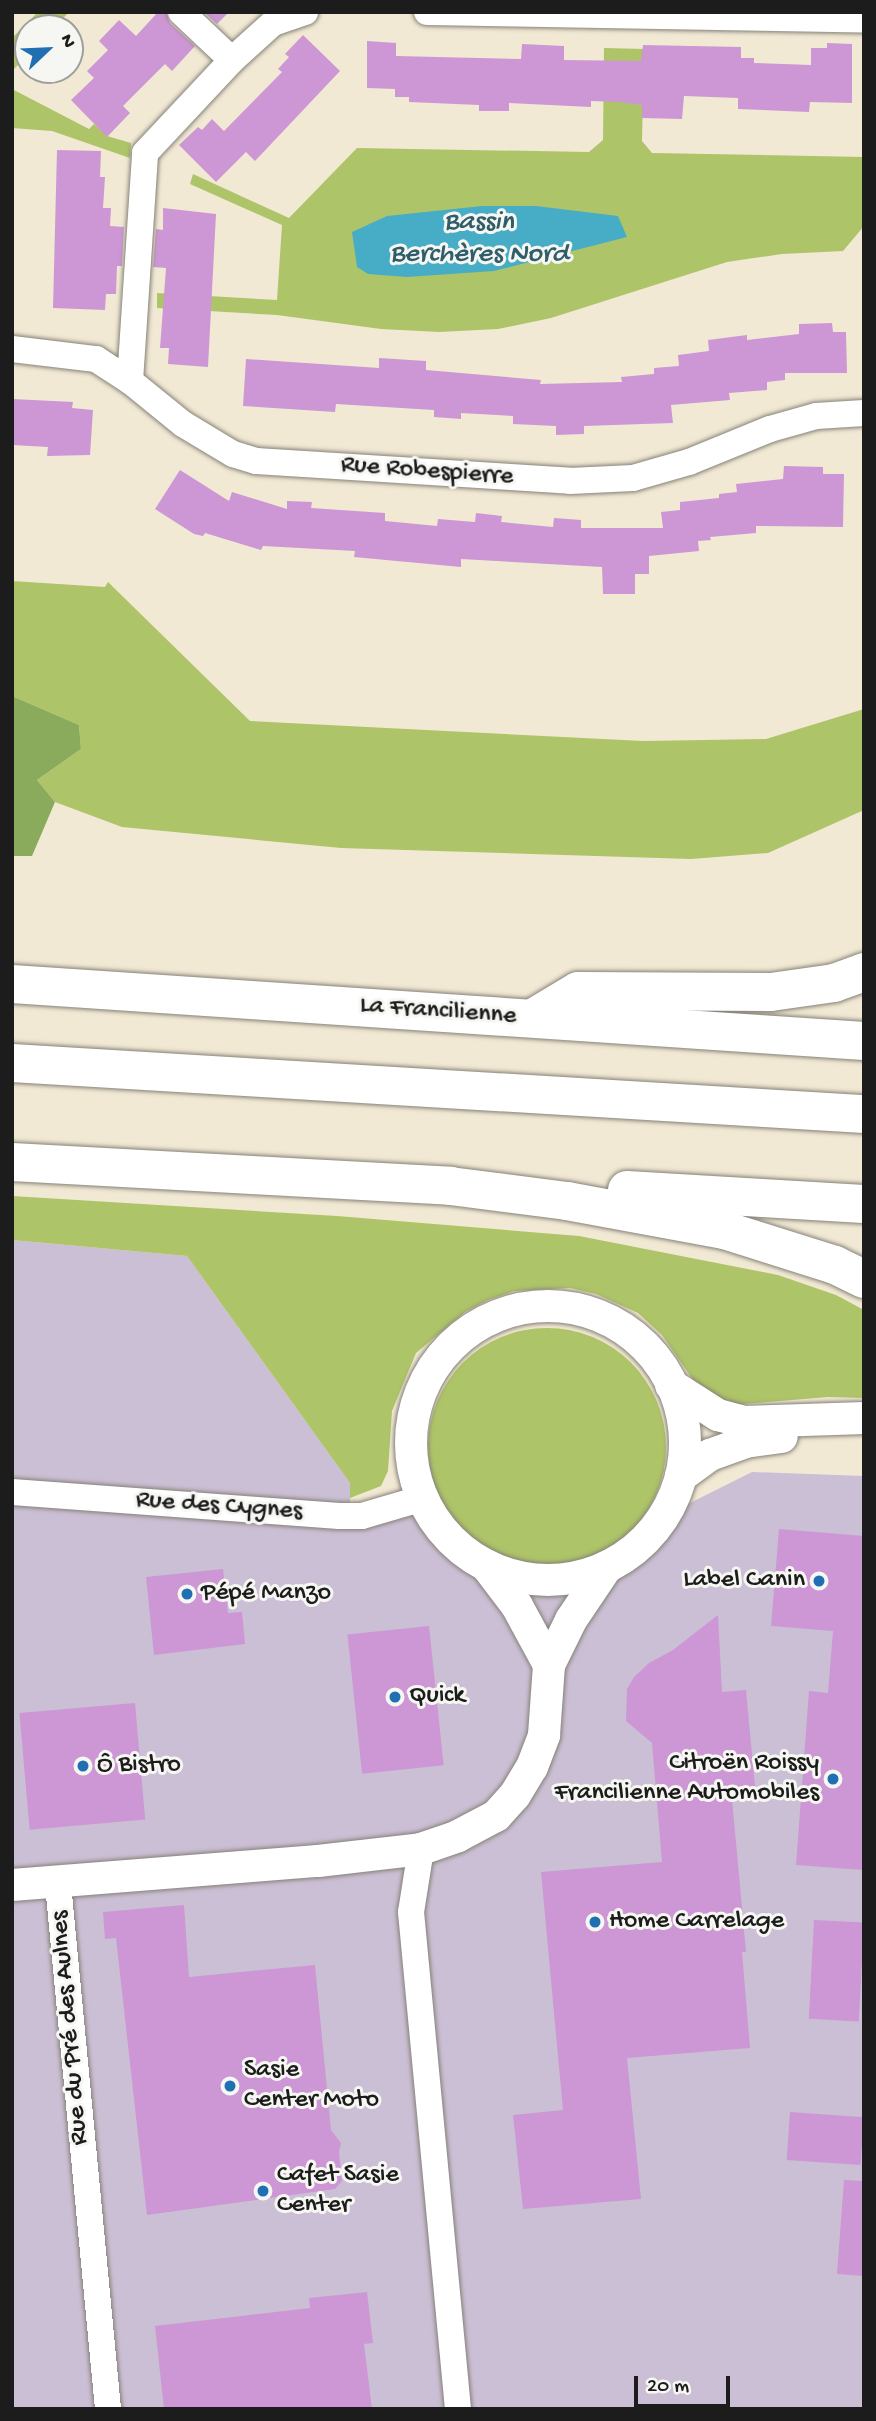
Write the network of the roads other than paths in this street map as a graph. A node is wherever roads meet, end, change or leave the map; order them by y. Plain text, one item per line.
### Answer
1 (181, 12) edge
2 (306, 12) edge
3 (427, 12) edge
4 (864, 20) edge
5 (232, 60) junction
6 (12, 349) edge
7 (130, 381) junction
8 (864, 413) edge
9 (864, 972) edge
10 (12, 984) edge
11 (533, 1018) junction
12 (864, 1041) edge
13 (12, 1063) edge
14 (864, 1114) edge
15 (12, 1162) edge
16 (450, 1186) junction
17 (864, 1204) edge
18 (864, 1279) edge
19 (671, 1385) junction
20 (864, 1418) edge
21 (864, 1437) edge
22 (681, 1476) junction
23 (12, 1492) edge
24 (423, 1498) junction
25 (486, 1565) junction
26 (606, 1568) junction
27 (549, 1665) junction
28 (421, 1849) junction
29 (58, 1884) junction
30 (12, 1885) edge
31 (108, 2409) edge
32 (458, 2409) edge

1 - 5 street
2 - 5 street
3 - 4 street
5 - 7 street
6 - 7 street, Rue Robespierre
7 - 8 street, Rue Robespierre
9 - 11 highway
10 - 11 highway, La Francilienne
11 - 12 highway, La Francilienne
13 - 14 highway
15 - 16 highway
16 - 17 highway
16 - 18 highway
19 - 20 street
19 - 22 street
19 - 24 street
21 - 22 street
22 - 26 street
23 - 24 street, Rue des Cygnes
24 - 25 street
25 - 26 street
25 - 27 street
26 - 27 street, Rue du Pré des Aulnes
27 - 28 street, Rue du Pré des Aulnes
28 - 29 street, Rue du Pré des Aulnes
28 - 32 street
29 - 30 street
29 - 31 street, Rue du Pré des Aulnes

